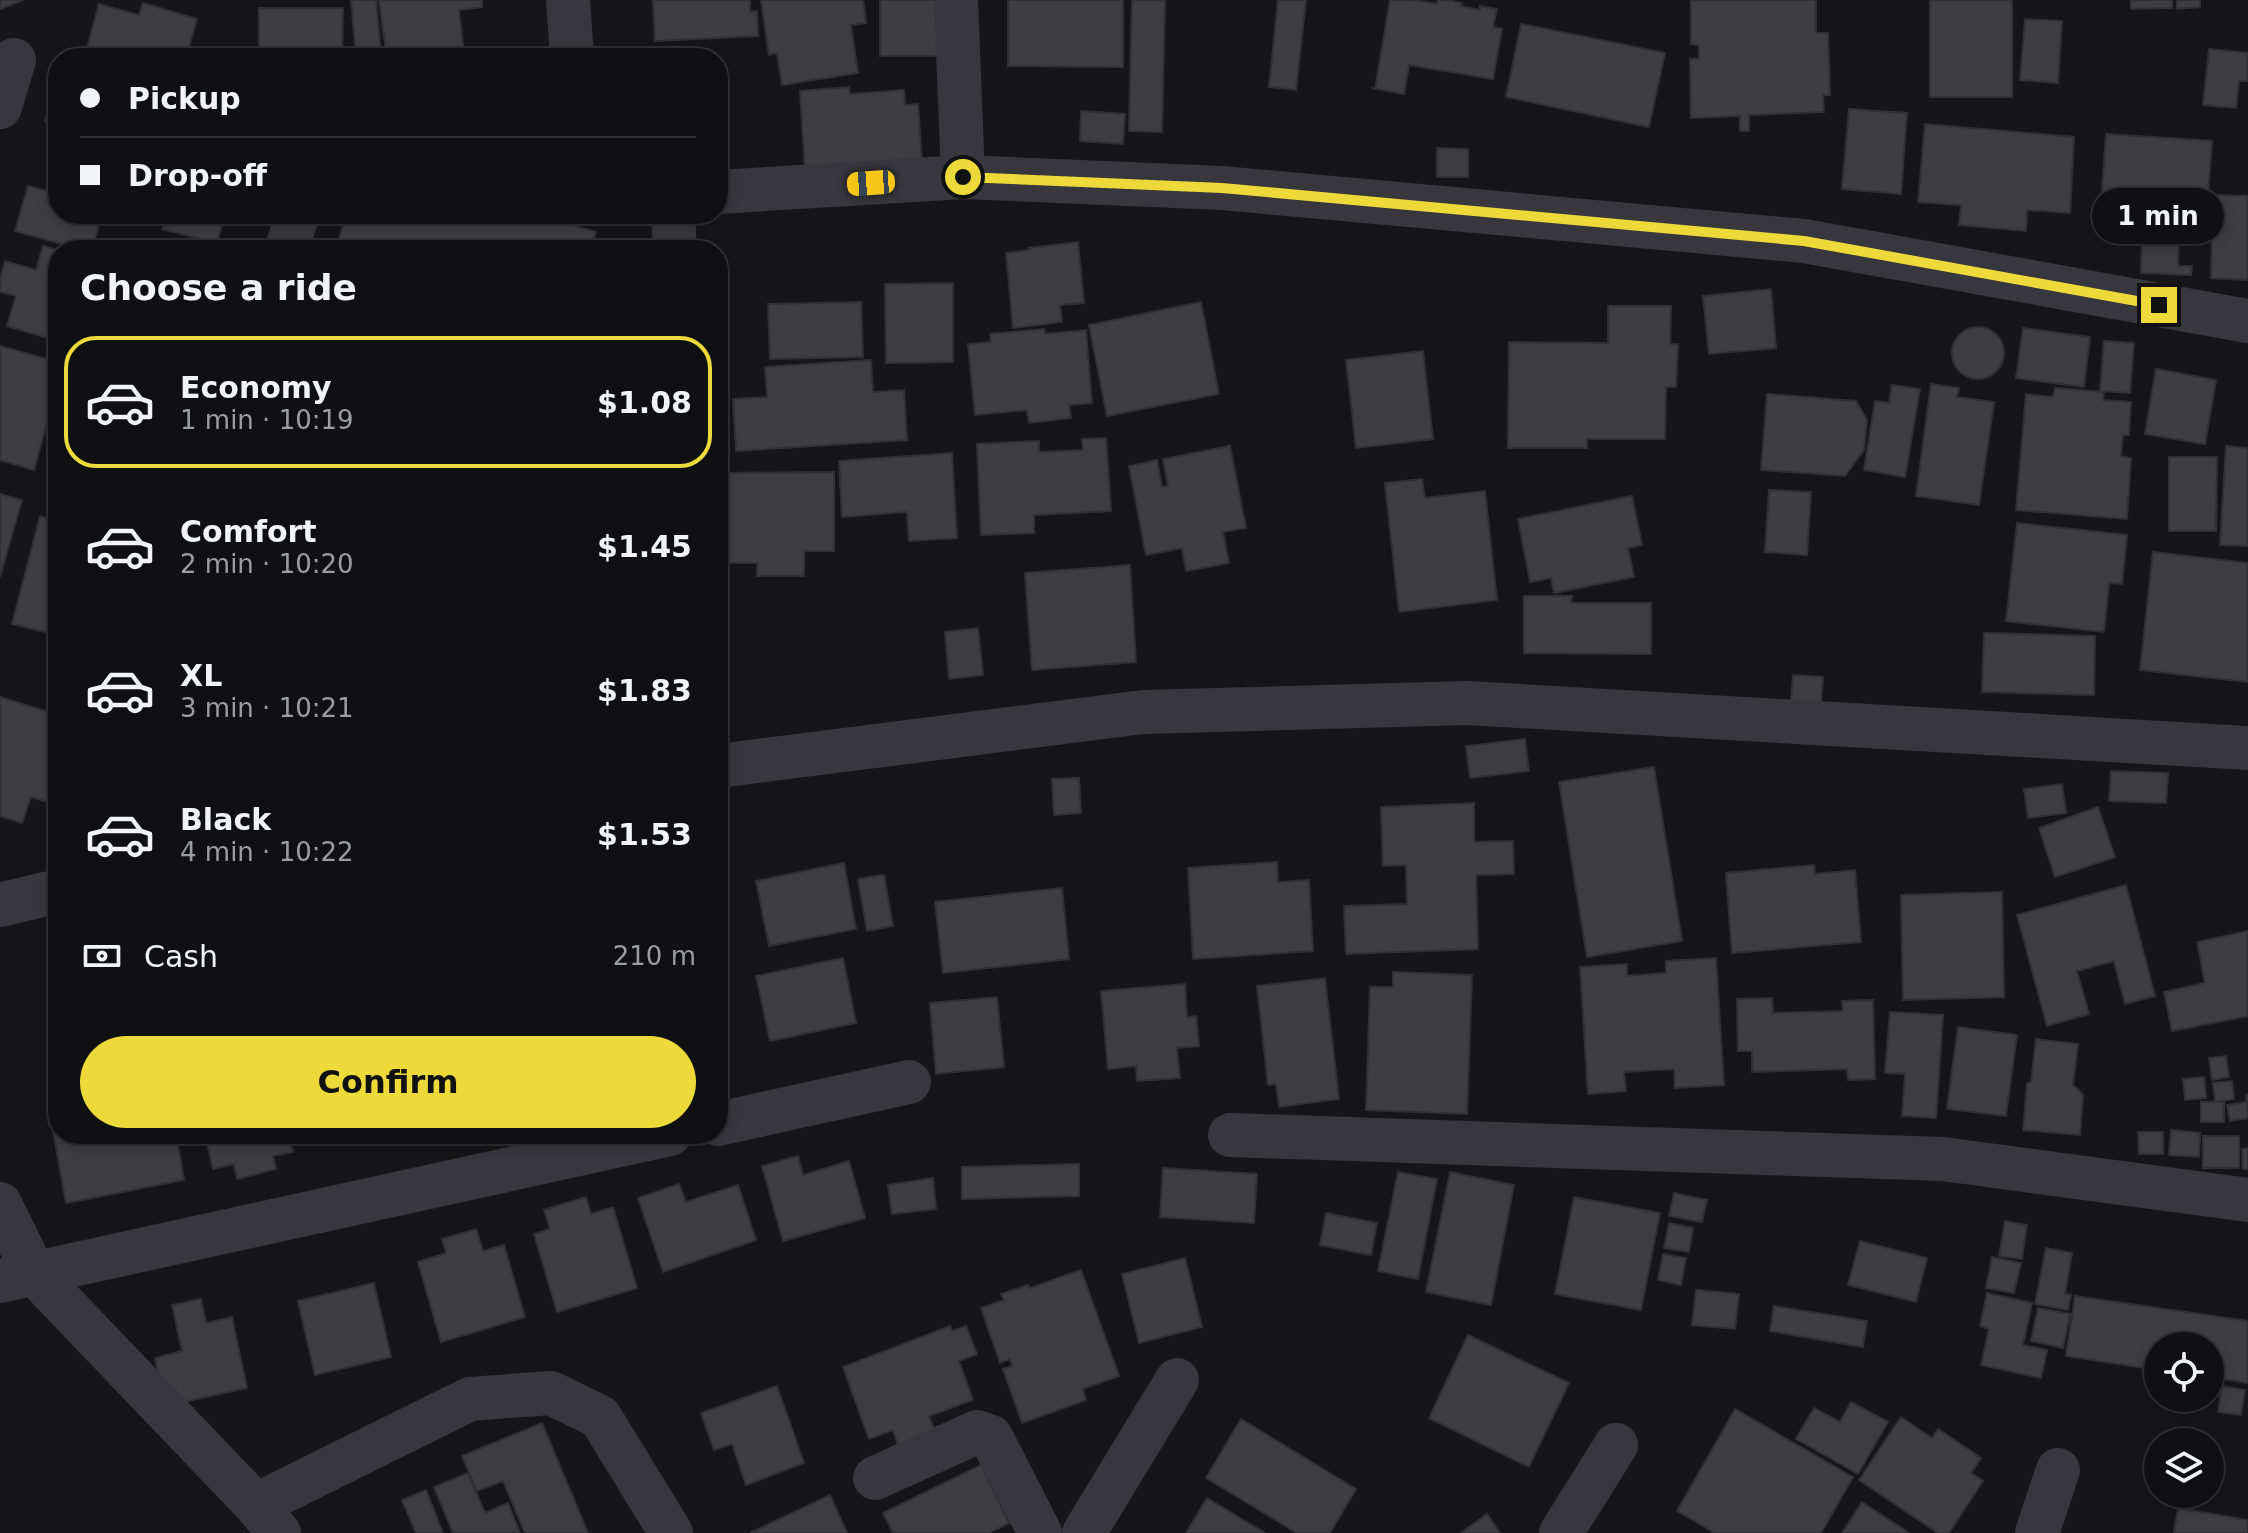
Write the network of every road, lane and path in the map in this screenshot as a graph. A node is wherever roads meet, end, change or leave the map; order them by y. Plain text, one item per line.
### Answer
1 (568, 0) edge
2 (956, 0) edge
3 (571, 48) edge
4 (14, 60) dead end
5 (0, 107) edge
6 (963, 177) junction
7 (728, 191) edge
8 (2248, 321) edge
9 (2248, 748) edge
10 (728, 765) edge
11 (48, 893) edge
12 (0, 905) edge
13 (909, 1082) dead end
14 (728, 1122) edge
15 (1230, 1135) dead end
16 (624, 1144) edge
17 (2248, 1200) edge
18 (0, 1204) edge
19 (17, 1277) edge
20 (1177, 1380) dead end
21 (1616, 1445) dead end
22 (2058, 1470) dead end
23 (875, 1478) dead end
24 (268, 1519) edge
25 (671, 1533) edge
26 (1040, 1533) edge
27 (1084, 1533) edge
28 (1561, 1533) edge
29 (2037, 1533) edge

1 - 3 street
2 - 6 street
4 - 5 street
6 - 7 street
6 - 8 street
9 - 10 street
11 - 12 street
13 - 14 street
15 - 17 street
16 - 19 street
18 - 19 street
19 - 24 street
20 - 27 street
21 - 28 street
22 - 29 street
23 - 26 street
24 - 25 street

